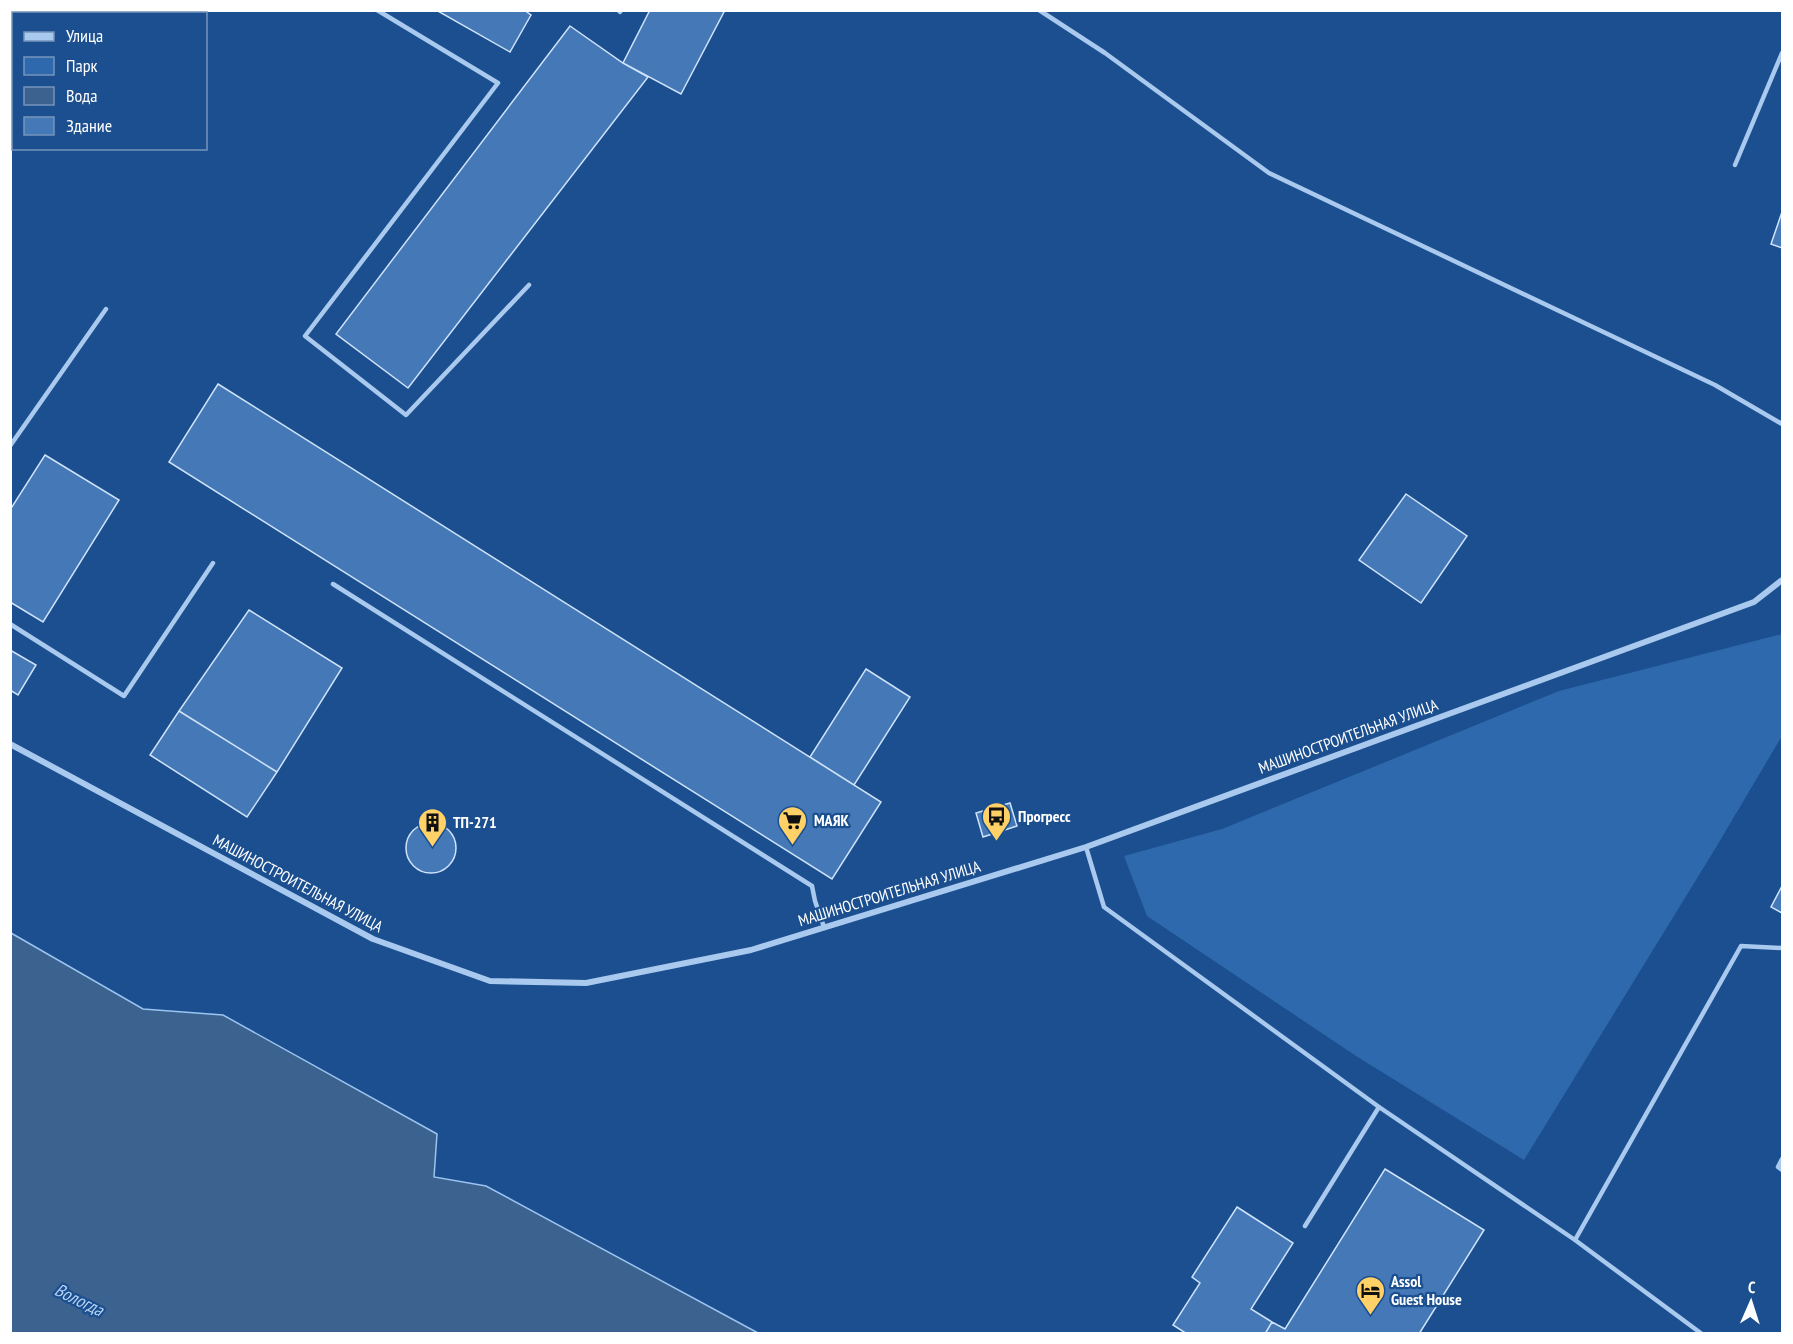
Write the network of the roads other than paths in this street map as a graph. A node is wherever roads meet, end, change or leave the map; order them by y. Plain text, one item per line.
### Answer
1 (377, 10) edge
2 (1039, 10) edge
3 (1782, 52) edge
4 (1735, 165) dead end
5 (529, 285) dead end
6 (106, 309) dead end
7 (1782, 424) edge
8 (10, 446) edge
9 (213, 563) dead end
10 (1782, 580) edge
11 (333, 584) dead end
12 (10, 624) edge
13 (10, 744) edge
14 (1086, 847) junction
15 (824, 927) junction
16 (1782, 948) edge
17 (1379, 1107) junction
18 (1782, 1159) edge
19 (1782, 1170) edge
20 (1305, 1226) dead end
21 (1575, 1240) junction
22 (1702, 1334) edge

1 - 5 lane
2 - 7 lane
3 - 4 lane
6 - 8 lane
9 - 12 lane
10 - 14 street, МАШИНОСТРОИТЕЛЬНАЯ УЛИЦА
11 - 15 lane
13 - 15 street, МАШИНОСТРОИТЕЛЬНАЯ УЛИЦА
14 - 15 street, МАШИНОСТРОИТЕЛЬНАЯ УЛИЦА
14 - 17 lane
16 - 21 lane
17 - 20 lane
17 - 21 lane
18 - 19 lane
21 - 22 lane

